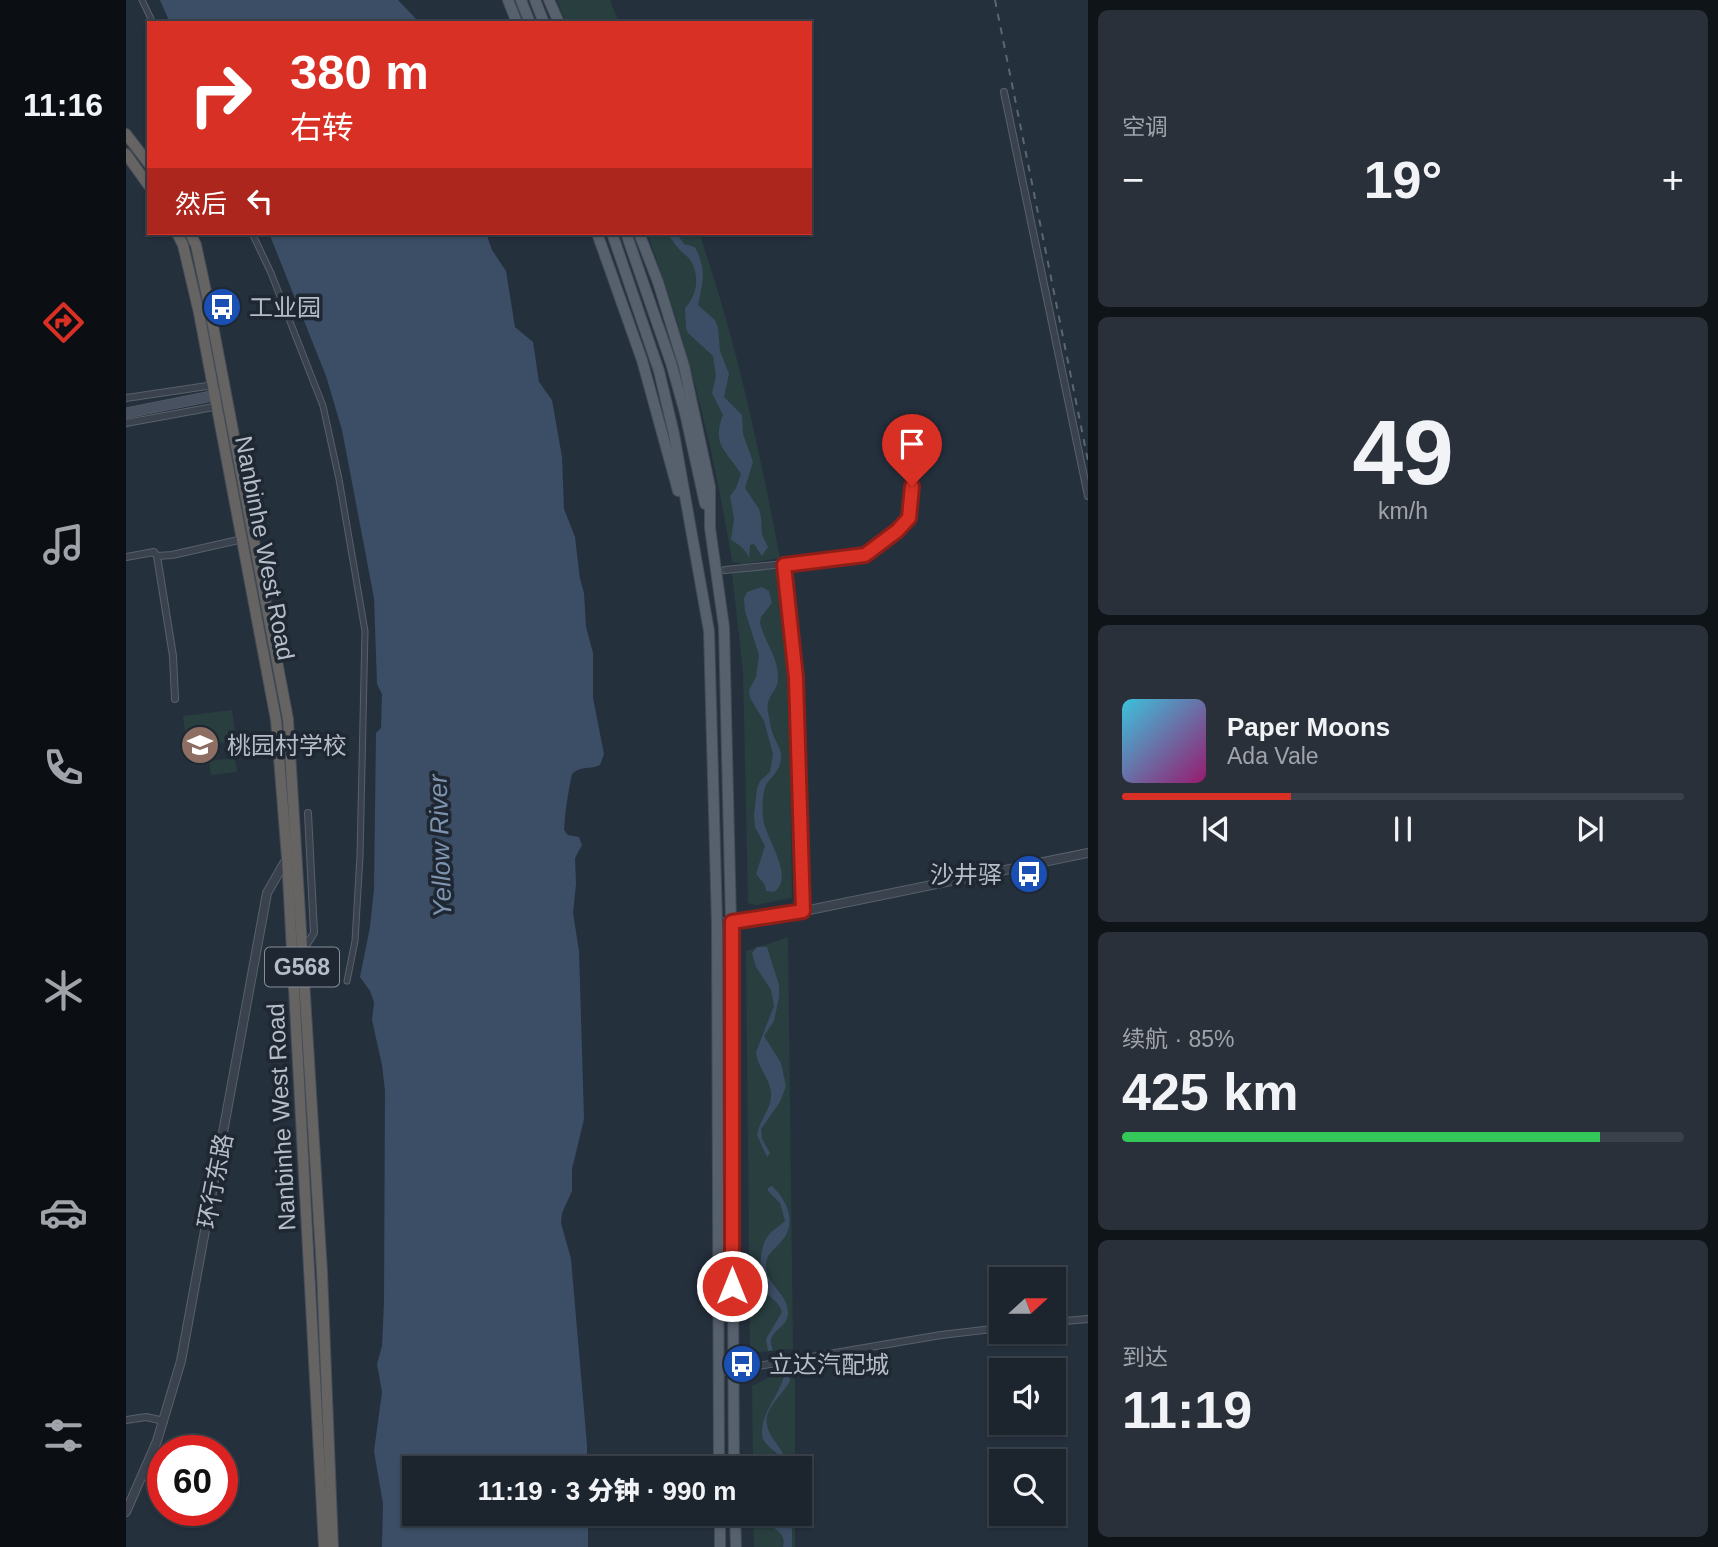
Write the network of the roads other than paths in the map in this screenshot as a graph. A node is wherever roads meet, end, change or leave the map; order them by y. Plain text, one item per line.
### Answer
1 (142, 0) edge
2 (508, 0) edge
3 (521, 0) edge
4 (535, 0) edge
5 (549, 0) edge
6 (152, 21) edge
7 (516, 21) edge
8 (529, 21) edge
9 (543, 21) edge
10 (558, 21) edge
11 (1004, 92) dead end
12 (126, 134) edge
13 (126, 154) edge
14 (147, 161) edge
15 (147, 183) edge
16 (178, 235) edge
17 (191, 235) edge
18 (253, 235) edge
19 (598, 235) edge
20 (613, 235) edge
21 (627, 235) edge
22 (640, 235) edge
23 (220, 394) junction
24 (126, 398) edge
25 (126, 412) edge
26 (126, 423) edge
27 (896, 434) dead end
28 (1088, 496) edge
29 (710, 528) junction
30 (243, 539) junction
31 (126, 556) edge
32 (157, 556) junction
33 (784, 565) junction
34 (725, 570) dead end
35 (699, 576) junction
36 (175, 699) dead end
37 (309, 813) dead end
38 (1088, 853) edge
39 (292, 855) junction
40 (803, 911) junction
41 (732, 922) junction
42 (717, 923) junction
43 (301, 953) junction
44 (347, 981) dead end
45 (1088, 1319) edge
46 (1066, 1321) edge
47 (989, 1329) edge
48 (732, 1370) junction
49 (717, 1373) junction
50 (126, 1420) edge
51 (164, 1421) junction
52 (719, 1456) edge
53 (734, 1456) edge
54 (126, 1513) edge
55 (720, 1526) edge
56 (735, 1526) edge
57 (324, 1547) edge
58 (333, 1547) edge
59 (720, 1547) edge
60 (736, 1547) edge

1 - 6 street
2 - 7 main road
3 - 8 main road
4 - 9 main road
5 - 10 main road
11 - 28 street
12 - 14 highway
13 - 15 highway
16 - 23 highway, Nanbinhe West Road / G568
17 - 23 highway, Nanbinhe West Road / G568
18 - 44 street
19 - 35 main road
20 - 35 main road
21 - 29 main road
22 - 29 main road
23 - 24 street
23 - 25 main road
23 - 26 street
23 - 30 highway, Nanbinhe West Road / G568
23 - 39 highway, Nanbinhe West Road / G568
27 - 33 street
29 - 41 main road
30 - 32 street
30 - 39 highway, Nanbinhe West Road / G568
31 - 32 street
32 - 36 street
33 - 34 street
33 - 40 street
35 - 42 main road
37 - 43 street
38 - 40 street
39 - 43 highway, Nanbinhe West Road / G568
39 - 51 street, 环行东路
39 - 57 highway, Nanbinhe West Road / G568
40 - 41 street
41 - 42 street
41 - 48 main road
42 - 49 main road
43 - 58 highway, Nanbinhe West Road / G568
45 - 46 street
47 - 48 street
48 - 49 street
48 - 53 main road
49 - 52 main road
50 - 51 street
51 - 54 street, 环行东路
55 - 59 main road
56 - 60 main road

